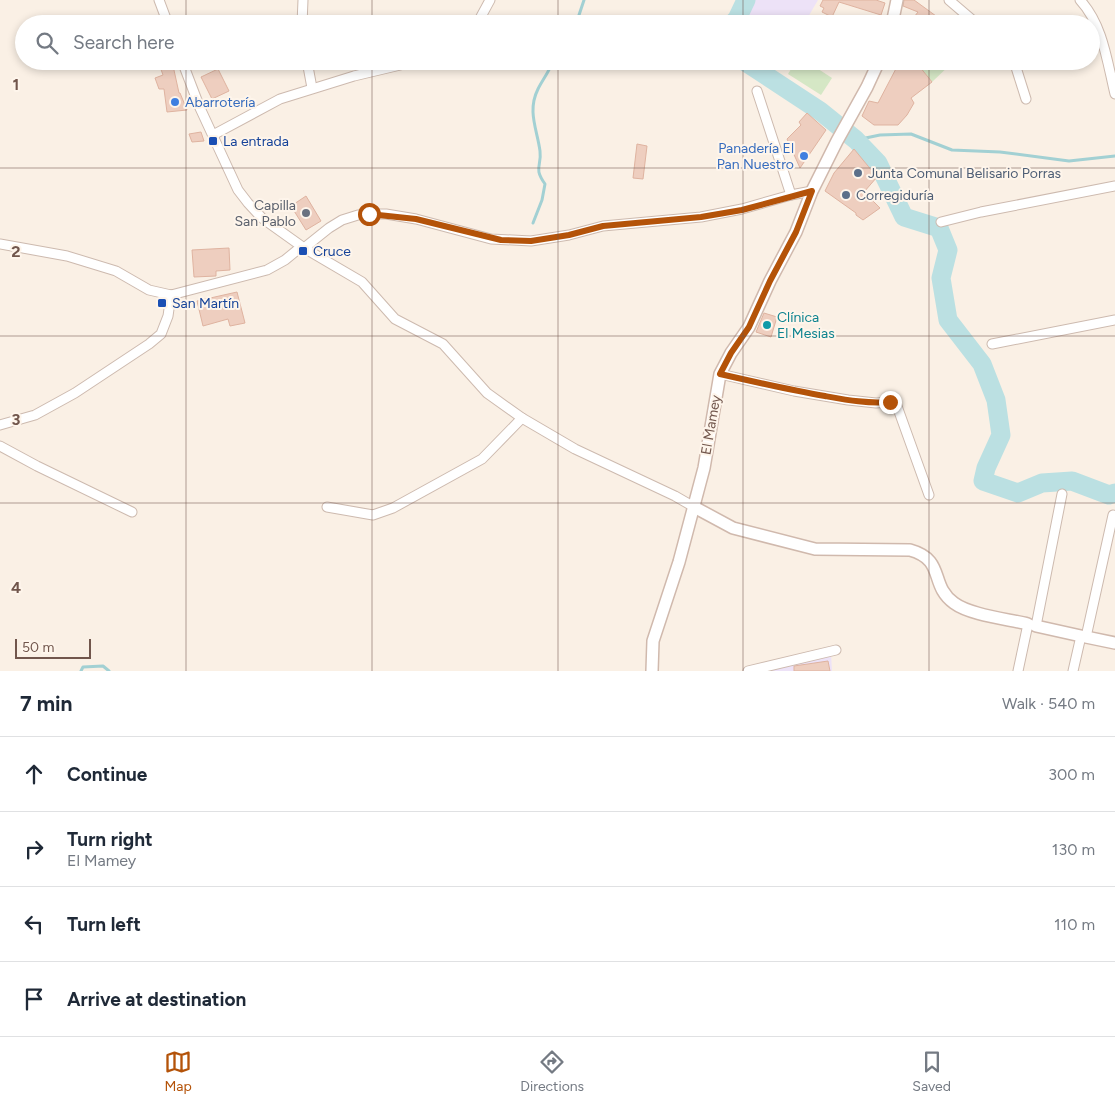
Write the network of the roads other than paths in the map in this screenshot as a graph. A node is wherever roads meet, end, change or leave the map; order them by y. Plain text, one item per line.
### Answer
1 (159, 0) edge
2 (303, 0) edge
3 (490, 0) edge
4 (897, 0) edge
5 (949, 0) edge
6 (1080, 0) edge
7 (165, 15) edge
8 (302, 15) edge
9 (482, 15) edge
10 (894, 15) edge
11 (966, 15) edge
12 (1091, 15) edge
13 (1100, 31) edge
14 (185, 70) edge
15 (309, 70) edge
16 (379, 70) edge
17 (875, 70) edge
18 (1017, 70) edge
19 (312, 88) junction
20 (757, 91) dead end
21 (1115, 94) edge
22 (1026, 99) dead end
23 (213, 135) junction
24 (1115, 186) edge
25 (812, 191) junction
26 (791, 196) junction
27 (941, 222) dead end
28 (0, 244) edge
29 (304, 248) junction
30 (171, 295) junction
31 (1115, 320) edge
32 (992, 344) dead end
33 (720, 374) junction
34 (522, 418) junction
35 (0, 426) edge
36 (0, 446) edge
37 (1062, 494) dead end
38 (929, 495) dead end
39 (327, 507) dead end
40 (694, 507) junction
41 (132, 512) dead end
42 (1113, 515) dead end
43 (1032, 625) junction
44 (1083, 636) junction
45 (1115, 643) edge
46 (836, 650) dead end
47 (652, 671) edge
48 (748, 671) edge
49 (1018, 671) edge
50 (1073, 671) edge

1 - 7 street
2 - 8 street
3 - 9 street
4 - 10 street
5 - 11 street
6 - 12 street
13 - 21 street
14 - 23 street
15 - 19 street
16 - 19 street
17 - 25 street, El Mamey
18 - 22 street
19 - 23 street
20 - 26 street
23 - 29 street
24 - 27 street
25 - 26 street
25 - 33 street, El Mamey
26 - 29 street
28 - 30 street
29 - 30 street
29 - 34 street
30 - 35 street
31 - 32 street
33 - 38 street
33 - 40 street, El Mamey
34 - 39 street
34 - 40 street
36 - 41 street
37 - 43 street
40 - 43 street
40 - 47 street, El Mamey
42 - 44 street
43 - 44 street
43 - 49 street
44 - 45 street
44 - 50 street
46 - 48 street

